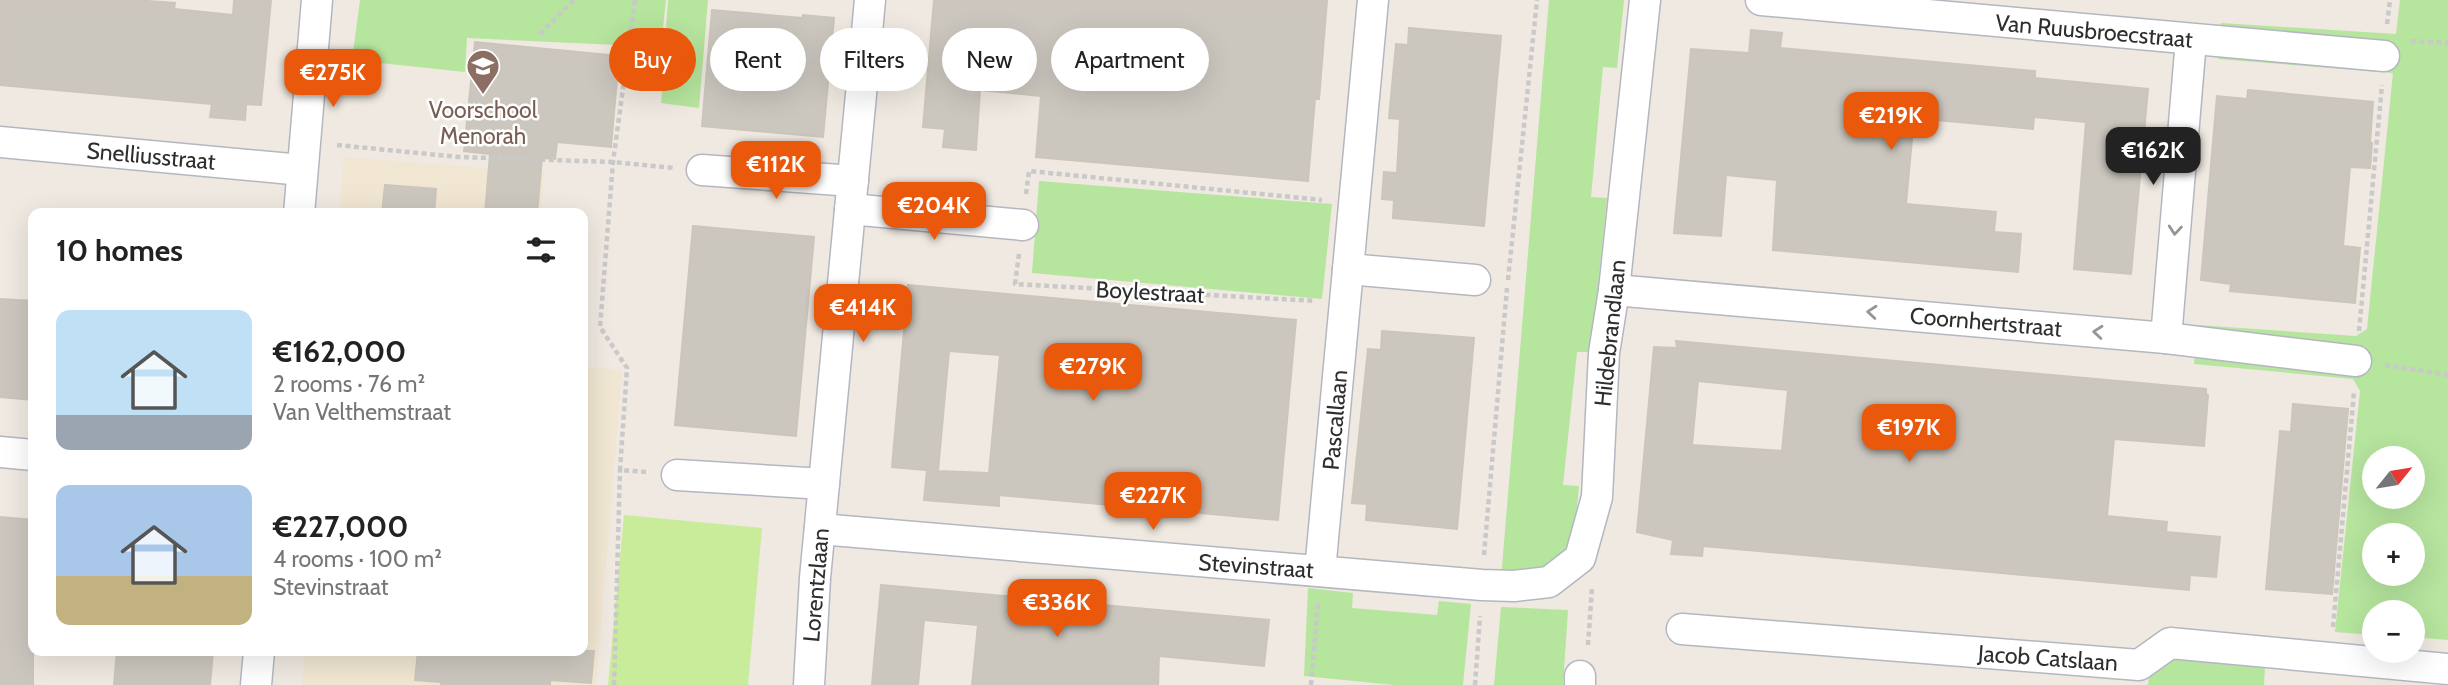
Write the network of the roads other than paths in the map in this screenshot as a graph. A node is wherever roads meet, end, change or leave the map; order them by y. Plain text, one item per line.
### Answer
1 (317, 0) edge
2 (870, 0) edge
3 (1373, 0) edge
4 (1645, 0) edge
5 (1761, 0) edge
6 (2191, 40) junction
7 (2391, 48) road end
8 (0, 142) edge
9 (302, 170) junction
10 (702, 170) road end
11 (851, 195) junction
12 (299, 208) edge
13 (1023, 225) road end
14 (1348, 270) junction
15 (1475, 280) dead end
16 (1614, 290) junction
17 (2166, 338) junction
18 (2356, 361) road end
19 (0, 452) edge
20 (28, 455) edge
21 (677, 475) road end
22 (824, 484) junction
23 (820, 528) junction
24 (1320, 571) junction
25 (1482, 585) joint
26 (1682, 629) dead end
27 (259, 656) edge
28 (2448, 669) edge
29 (2138, 675) edge
30 (257, 685) edge
31 (809, 685) edge

1 - 9 street
2 - 11 street, Lorentzlaan
3 - 14 street, Pascallaan
4 - 16 street, Hildebrandlaan
5 - 6 street, Van Ruusbroecstraat
6 - 7 street, Van Ruusbroecstraat
6 -> 17 street
8 - 9 street, Snelliusstraat
9 - 12 street
10 - 11 street
11 - 13 street
11 - 22 street, Lorentzlaan
14 - 15 street
14 - 24 street, Pascallaan
17 -> 16 street, Coornhertstraat
16 - 25 street, Hildebrandlaan
17 - 18 street, Coornhertstraat
19 - 20 street
21 - 22 street
22 - 23 street, Lorentzlaan
23 - 24 street, Stevinstraat
23 - 31 street, Lorentzlaan
24 - 25 street, Stevinstraat
26 - 29 street, Jacob Catslaan
27 - 30 street
28 - 29 street, Jacob Catslaan

